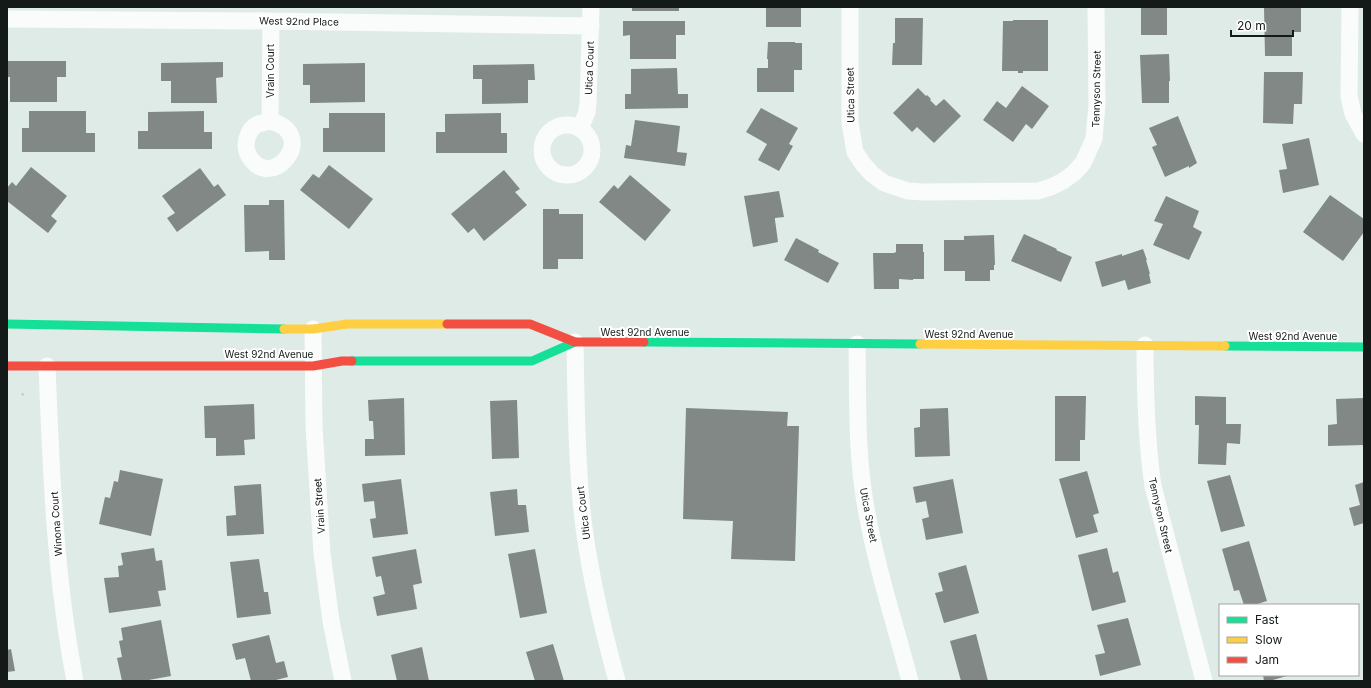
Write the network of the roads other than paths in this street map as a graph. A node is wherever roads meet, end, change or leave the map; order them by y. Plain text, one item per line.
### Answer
1 (591, 7) edge
2 (850, 7) edge
3 (1096, 7) edge
4 (1350, 7) edge
5 (7, 19) edge
6 (270, 21) junction
7 (591, 26) junction
8 (270, 122) dead end
9 (580, 129) dead end
10 (1364, 134) edge
11 (967, 192) joint
12 (7, 324) edge
13 (314, 329) junction
14 (575, 342) junction
15 (858, 344) junction
16 (1145, 345) junction
17 (1364, 347) edge
18 (7, 366) edge
19 (47, 366) junction
20 (314, 366) junction
21 (75, 681) edge
22 (343, 681) edge
23 (617, 681) edge
24 (910, 681) edge
25 (1204, 681) edge

1 - 7 street, Utica Court
2 - 11 street, Utica Street
3 - 11 street, Tennyson Street
4 - 10 street
5 - 6 street, West 92nd Place
6 - 7 street, West 92nd Place
6 - 8 street, Vrain Court
7 - 9 street, Utica Court
12 - 13 main road, West 92nd Avenue
13 - 14 main road, West 92nd Avenue
13 - 20 street, Vrain Street
14 - 15 main road, West 92nd Avenue
14 - 20 main road, West 92nd Avenue
14 - 23 street, Utica Court
15 - 16 main road, West 92nd Avenue
15 - 24 street, Utica Street
16 - 17 main road, West 92nd Avenue
16 - 25 street, Tennyson Street
18 - 19 main road, West 92nd Avenue
19 - 20 main road, West 92nd Avenue
19 - 21 street, Winona Court
20 - 22 street, Vrain Street

